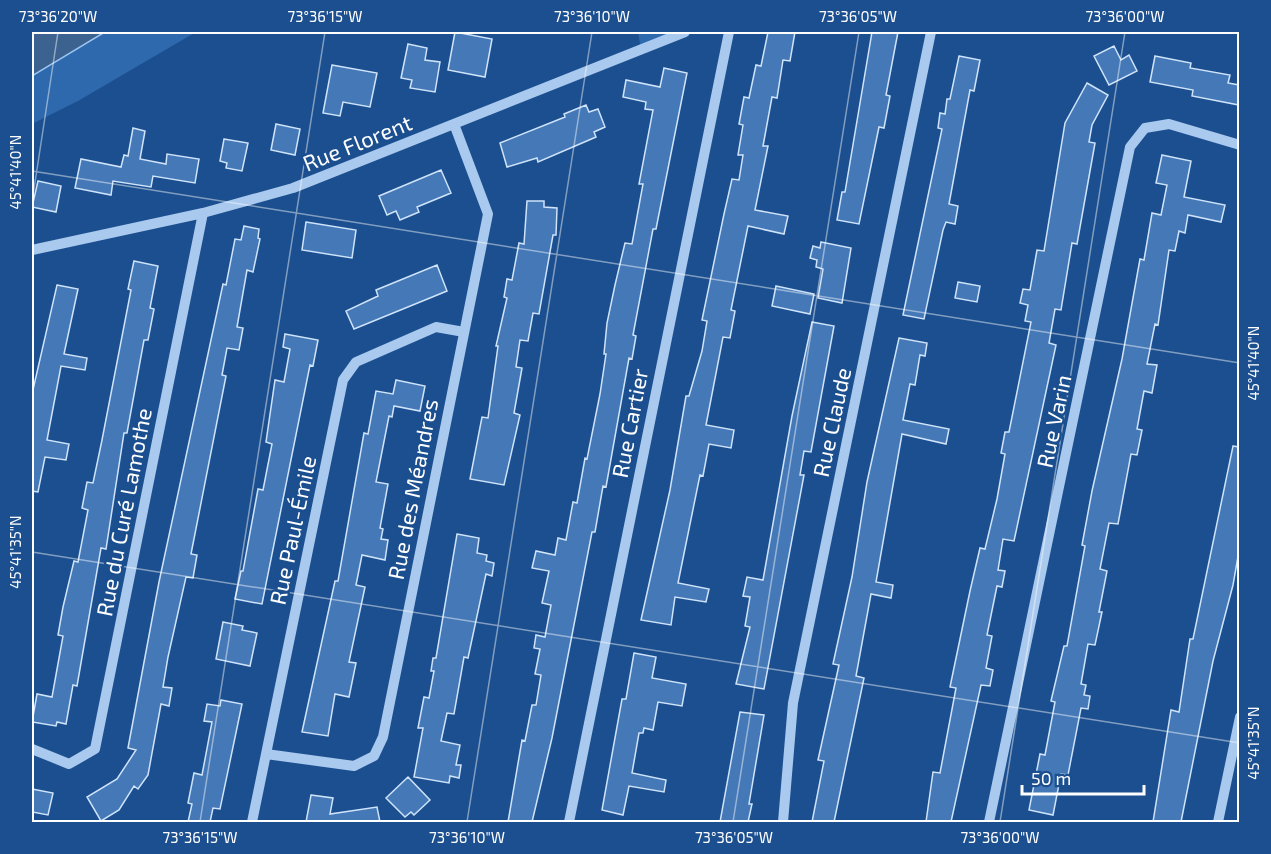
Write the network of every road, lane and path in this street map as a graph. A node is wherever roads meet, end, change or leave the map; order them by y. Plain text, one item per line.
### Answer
1 (685, 32) edge
2 (729, 32) edge
3 (931, 32) edge
4 (454, 124) junction
5 (1239, 145) edge
6 (203, 213) junction
7 (32, 250) edge
8 (464, 332) junction
9 (1239, 717) edge
10 (32, 749) edge
11 (266, 754) junction
12 (252, 822) edge
13 (569, 822) edge
14 (783, 822) edge
15 (989, 822) edge
16 (1218, 822) edge

1 - 4 street, Rue Florent
2 - 13 street, Rue Cartier
3 - 14 street, Rue Claude
4 - 6 street, Rue Florent
4 - 8 street, Rue des Méandres
5 - 15 street, Rue Varin
6 - 7 street, Rue Florent
6 - 10 street, Rue du Curé Lamothe
8 - 11 street, Rue Paul-Émile
8 - 11 street, Rue des Méandres
9 - 16 street
11 - 12 street, Rue Paul-Émile

